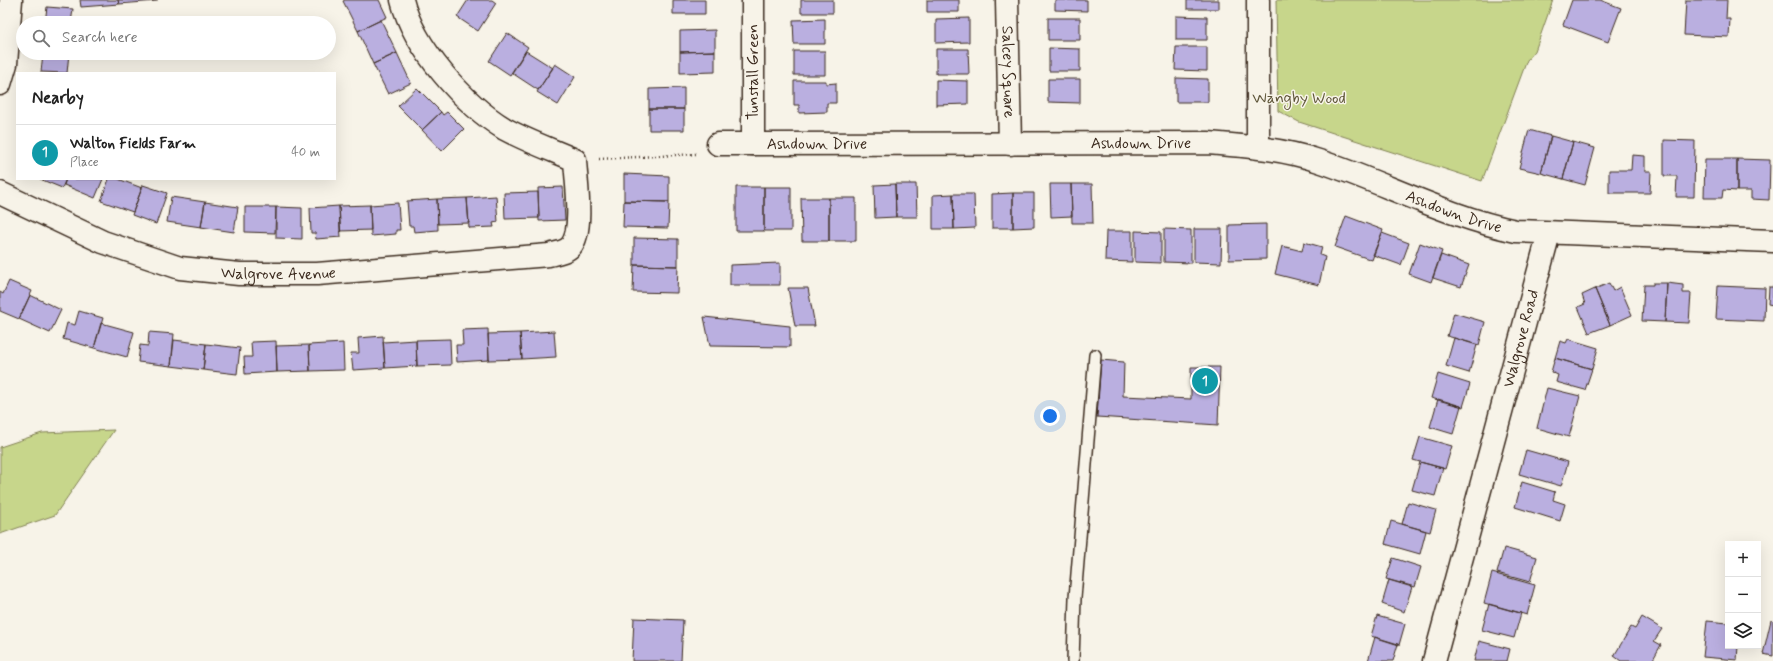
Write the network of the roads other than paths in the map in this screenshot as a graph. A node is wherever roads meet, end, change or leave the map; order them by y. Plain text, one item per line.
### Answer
1 (11, 0) edge
2 (402, 0) edge
3 (753, 0) edge
4 (1007, 0) edge
5 (1258, 0) edge
6 (0, 84) edge
7 (718, 144) road end
8 (753, 144) junction
9 (1010, 144) junction
10 (1258, 146) junction
11 (0, 192) edge
12 (1548, 233) junction
13 (1773, 241) edge
14 (1094, 355) dead end
15 (1073, 661) edge
16 (1434, 661) edge

1 - 6 street
2 - 11 street, Walgrove Avenue
3 - 8 street, Tunstall Green
4 - 9 street, Salcey Square
5 - 10 street
7 - 8 street, Ashdown Drive
8 - 9 street, Ashdown Drive
9 - 10 street, Ashdown Drive
10 - 12 street, Ashdown Drive
12 - 13 street
12 - 16 street, Walgrove Road
14 - 15 lane

